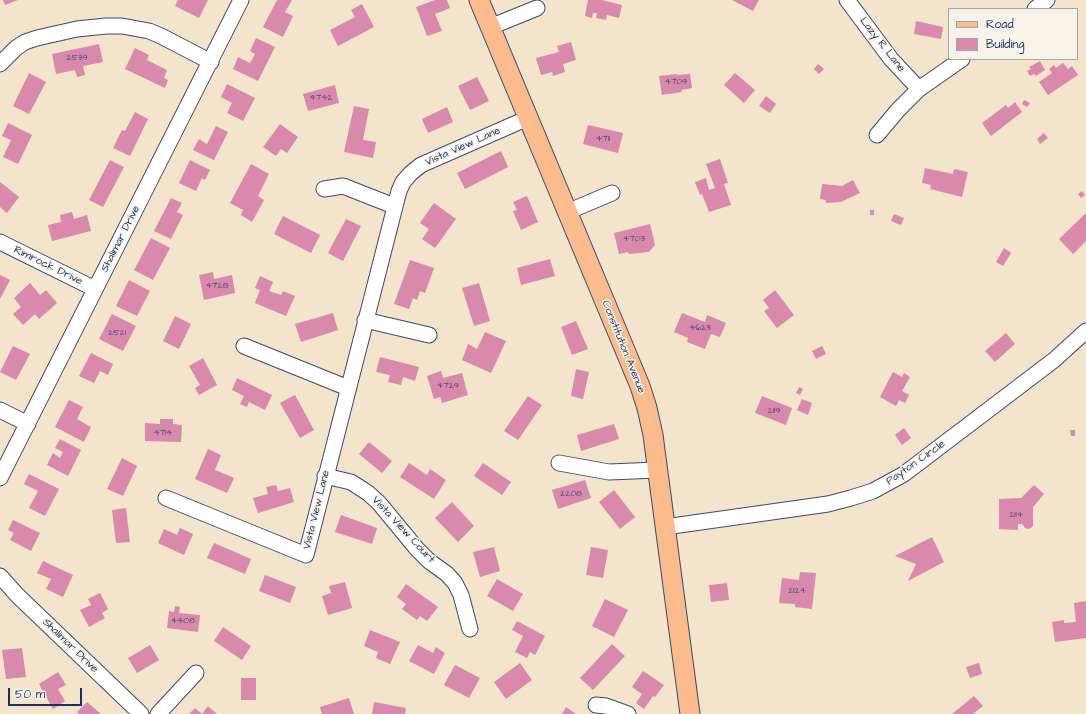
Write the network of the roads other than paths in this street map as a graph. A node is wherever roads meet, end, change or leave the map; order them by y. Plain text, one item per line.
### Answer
1 (241, 0) edge
2 (479, 0) edge
3 (847, 0) edge
4 (1047, 0) edge
5 (537, 8) dead end
6 (1036, 8) edge
7 (490, 27) junction
8 (961, 60) edge
9 (211, 62) junction
10 (0, 64) edge
11 (919, 89) junction
12 (528, 118) junction
13 (877, 135) dead end
14 (324, 189) dead end
15 (612, 193) dead end
16 (394, 206) junction
17 (567, 212) junction
18 (0, 242) edge
19 (95, 289) junction
20 (365, 320) junction
21 (1086, 331) edge
22 (430, 335) dead end
23 (244, 346) dead end
24 (348, 388) junction
25 (0, 410) edge
26 (28, 424) junction
27 (559, 463) dead end
28 (657, 470) junction
29 (325, 476) junction
30 (0, 478) edge
31 (166, 498) dead end
32 (665, 527) junction
33 (0, 576) edge
34 (470, 629) dead end
35 (196, 673) dead end
36 (596, 705) dead end
37 (141, 714) edge
38 (158, 714) edge
39 (628, 714) edge
40 (690, 714) edge

1 - 9 street, Shalimar Drive
2 - 7 main road, Constitution Avenue
3 - 11 street, Lazy R Lane
4 - 6 street
5 - 7 street
7 - 12 main road, Constitution Avenue
8 - 11 street
9 - 10 street
9 - 19 street, Shalimar Drive
11 - 13 street
12 - 16 street, Vista View Lane
12 - 17 main road, Constitution Avenue
14 - 16 street
15 - 17 street
16 - 20 street, Vista View Lane
17 - 28 main road, Constitution Avenue
18 - 19 street, Rimrock Drive
19 - 26 street, Shalimar Drive
20 - 22 street
20 - 24 street, Vista View Lane
21 - 32 street, Payton Circle
23 - 24 street
24 - 29 street, Vista View Lane
25 - 26 street
26 - 30 street, Shalimar Drive
27 - 28 street
28 - 32 main road, Constitution Avenue
29 - 31 street, Vista View Lane
29 - 34 street, Vista View Court
32 - 40 main road, Constitution Avenue
33 - 37 street, Shalimar Drive
35 - 38 street
36 - 39 street

